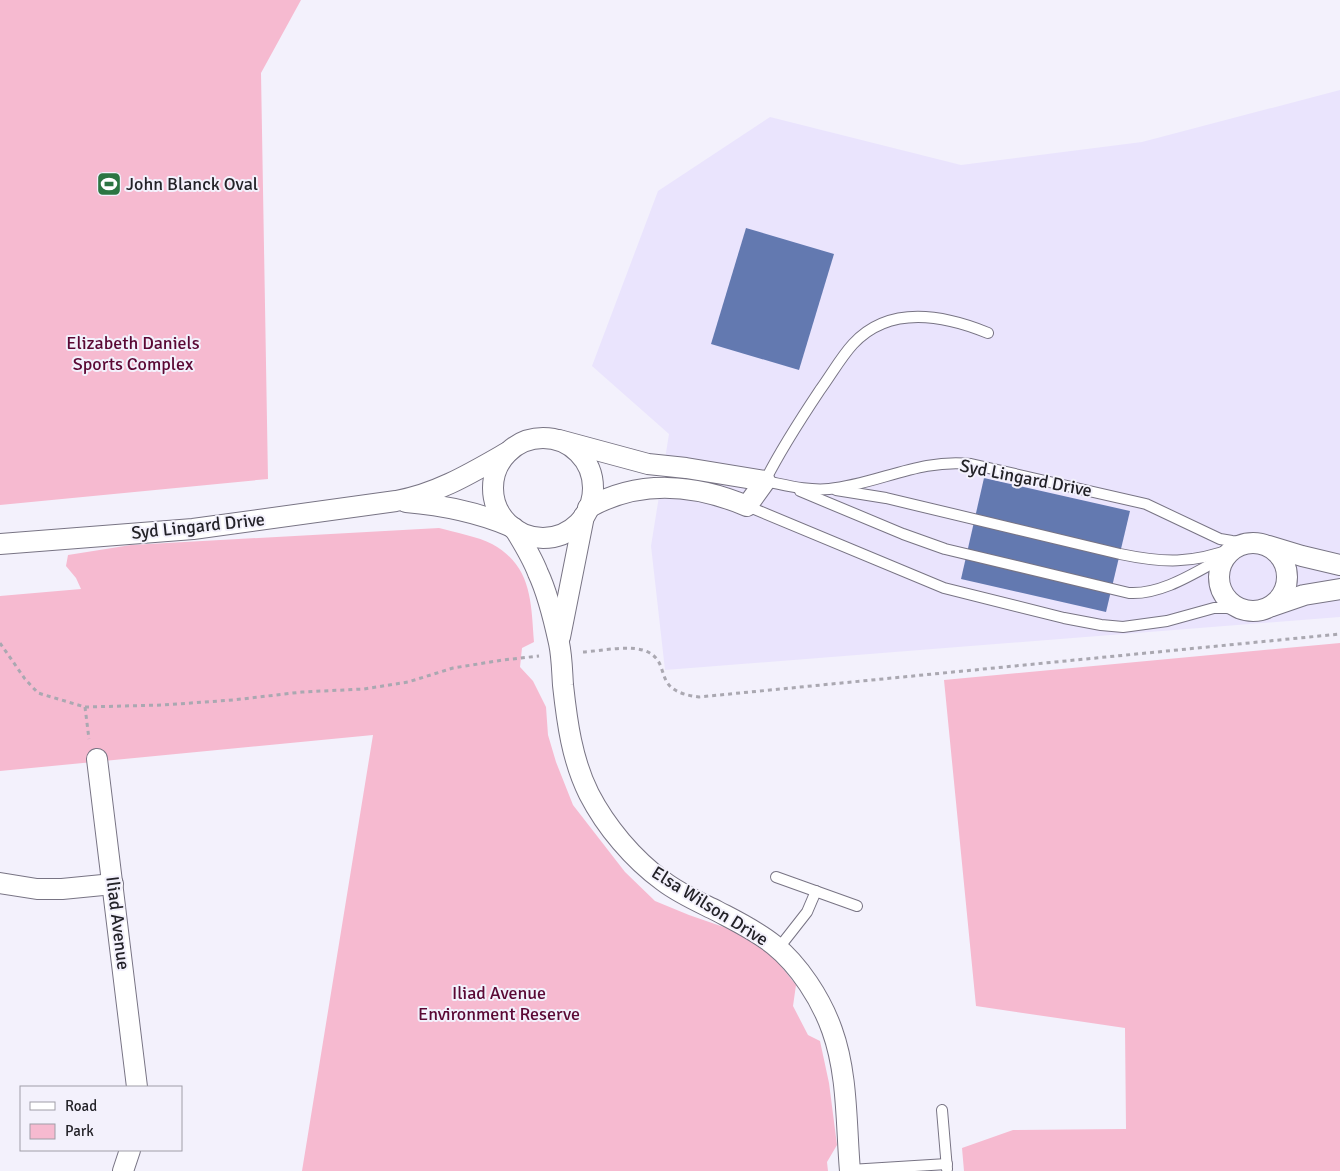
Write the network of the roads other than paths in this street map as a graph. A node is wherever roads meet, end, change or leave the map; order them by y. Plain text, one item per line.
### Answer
1 (988, 333) dead end
2 (559, 440) junction
3 (508, 452) junction
4 (773, 483) junction
5 (818, 489) junction
6 (396, 502) junction
7 (747, 506) junction
8 (586, 512) junction
9 (512, 527) junction
10 (0, 544) edge
11 (1243, 548) junction
12 (1340, 565) edge
13 (1340, 590) edge
14 (1266, 609) junction
15 (1245, 611) junction
16 (560, 651) junction
17 (98, 759) road end
18 (776, 877) dead end
19 (0, 882) edge
20 (113, 884) junction
21 (816, 892) junction
22 (857, 906) dead end
23 (778, 949) junction
24 (137, 1086) edge
25 (942, 1110) dead end
26 (130, 1151) edge
27 (947, 1168) edge
28 (123, 1171) edge
29 (850, 1171) edge

1 - 4 lane
2 - 3 street
2 - 4 street, Syd Lingard Drive
2 - 8 street
3 - 6 street, Syd Lingard Drive
3 - 9 street
4 - 5 lane, Syd Lingard Drive
4 - 7 street
4 - 11 lane
5 - 11 lane
5 - 11 lane, Syd Lingard Drive
6 - 9 street, Syd Lingard Drive
6 - 10 street, Syd Lingard Drive
7 - 8 street
7 - 15 lane
8 - 9 street
8 - 16 street, Elsa Wilson Drive
9 - 16 street, Elsa Wilson Drive
11 - 12 street, Syd Lingard Drive
11 - 14 street
11 - 15 street
13 - 14 street
14 - 15 street
16 - 23 street, Elsa Wilson Drive
17 - 20 street, Iliad Avenue
18 - 21 lane
19 - 20 street
20 - 24 street, Iliad Avenue
21 - 22 lane
21 - 23 lane
23 - 29 street, Elsa Wilson Drive
25 - 27 lane
26 - 28 street
27 - 29 lane

